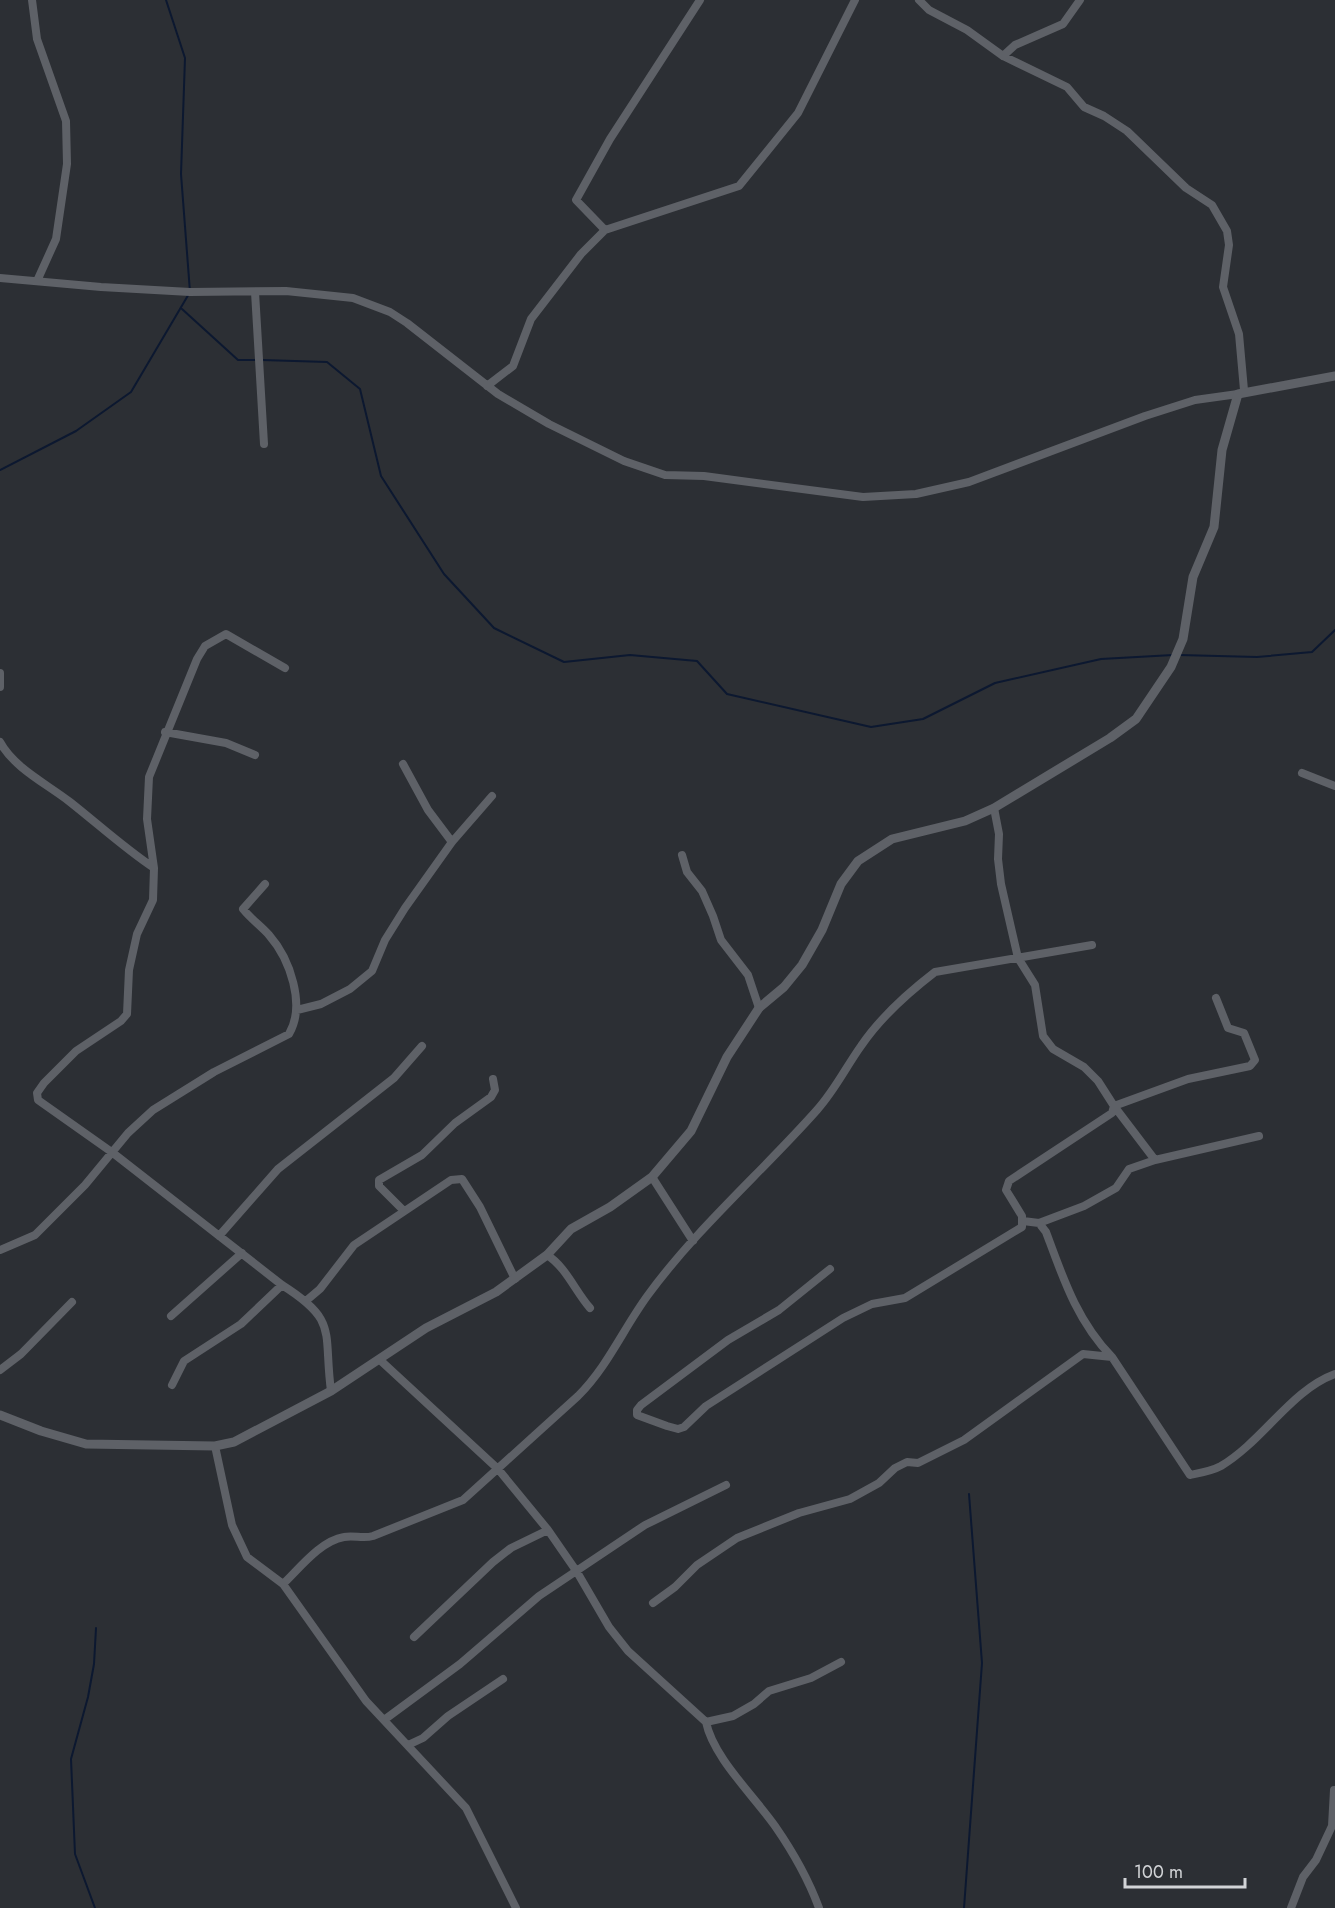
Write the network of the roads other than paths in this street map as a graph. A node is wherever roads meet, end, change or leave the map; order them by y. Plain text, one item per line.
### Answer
1 (32, 0) edge
2 (700, 0) edge
3 (855, 0) edge
4 (913, 0) edge
5 (1080, 0) edge
6 (920, 2) edge
7 (1003, 56) junction
8 (605, 230) junction
9 (0, 278) edge
10 (37, 282) junction
11 (255, 292) junction
12 (1335, 376) edge
13 (487, 386) junction
14 (1241, 392) junction
15 (264, 444) dead end
16 (285, 668) dead end
17 (0, 673) edge
18 (0, 687) edge
19 (165, 732) junction
20 (0, 742) edge
21 (255, 755) dead end
22 (403, 764) dead end
23 (1302, 773) dead end
24 (1335, 786) edge
25 (492, 796) dead end
26 (994, 808) junction
27 (452, 842) junction
28 (682, 855) dead end
29 (154, 868) junction
30 (265, 884) dead end
31 (1092, 945) dead end
32 (1018, 958) junction
33 (1216, 998) dead end
34 (759, 1008) junction
35 (297, 1010) junction
36 (423, 1046) dead end
37 (493, 1079) dead end
38 (1114, 1106) junction
39 (1259, 1136) dead end
40 (113, 1153) junction
41 (1155, 1160) junction
42 (652, 1177) junction
43 (404, 1211) junction
44 (1023, 1221) junction
45 (1039, 1223) junction
46 (219, 1236) junction
47 (693, 1240) junction
48 (0, 1250) edge
49 (242, 1253) junction
50 (547, 1255) junction
51 (830, 1269) dead end
52 (515, 1279) junction
53 (282, 1285) junction
54 (306, 1300) junction
55 (72, 1302) dead end
56 (590, 1308) dead end
57 (171, 1316) dead end
58 (1112, 1357) junction
59 (380, 1360) junction
60 (0, 1370) edge
61 (1335, 1374) edge
62 (172, 1385) dead end
63 (331, 1391) junction
64 (0, 1415) edge
65 (215, 1446) junction
66 (498, 1469) junction
67 (726, 1485) dead end
68 (548, 1530) junction
69 (577, 1572) junction
70 (283, 1584) junction
71 (652, 1603) dead end
72 (414, 1636) dead end
73 (841, 1662) dead end
74 (503, 1679) dead end
75 (384, 1720) junction
76 (706, 1722) junction
77 (408, 1745) junction
78 (1334, 1790) edge
79 (516, 1908) edge
80 (819, 1908) edge
81 (1291, 1908) edge

1 - 10 street
2 - 8 street
3 - 8 street
4 - 6 street
5 - 7 street
6 - 7 street
7 - 14 street
8 - 13 street
9 - 10 street
10 - 11 street
11 - 13 street
11 - 15 street
12 - 14 street
13 - 14 street
14 - 26 street
16 - 19 street
17 - 18 street
19 - 21 street
19 - 29 street
20 - 29 street
22 - 27 street
23 - 24 street
25 - 27 street
26 - 32 street
26 - 34 street
27 - 35 street
28 - 34 street
29 - 40 street
30 - 35 street
31 - 32 street
32 - 38 street
32 - 47 street
33 - 38 street
34 - 42 street
35 - 40 street
36 - 46 street
37 - 43 street
38 - 41 street
38 - 44 street
39 - 41 street
40 - 46 street
40 - 48 street
41 - 45 street
42 - 47 street
42 - 50 street
43 - 52 street
43 - 54 street
44 - 45 street
44 - 51 street
45 - 58 street
46 - 49 street
47 - 66 street
49 - 53 street
49 - 57 street
50 - 52 street
50 - 56 street
52 - 59 street
53 - 54 street
53 - 62 street
54 - 63 street
55 - 60 street
58 - 61 street
58 - 71 street
59 - 63 street
59 - 66 street
63 - 65 street
64 - 65 street
65 - 70 street
66 - 68 street
66 - 70 street
67 - 69 street
68 - 69 street
68 - 72 street
69 - 75 street
69 - 76 street
70 - 75 street
73 - 76 street
74 - 77 street
75 - 77 street
76 - 80 street
77 - 79 street
78 - 81 street

